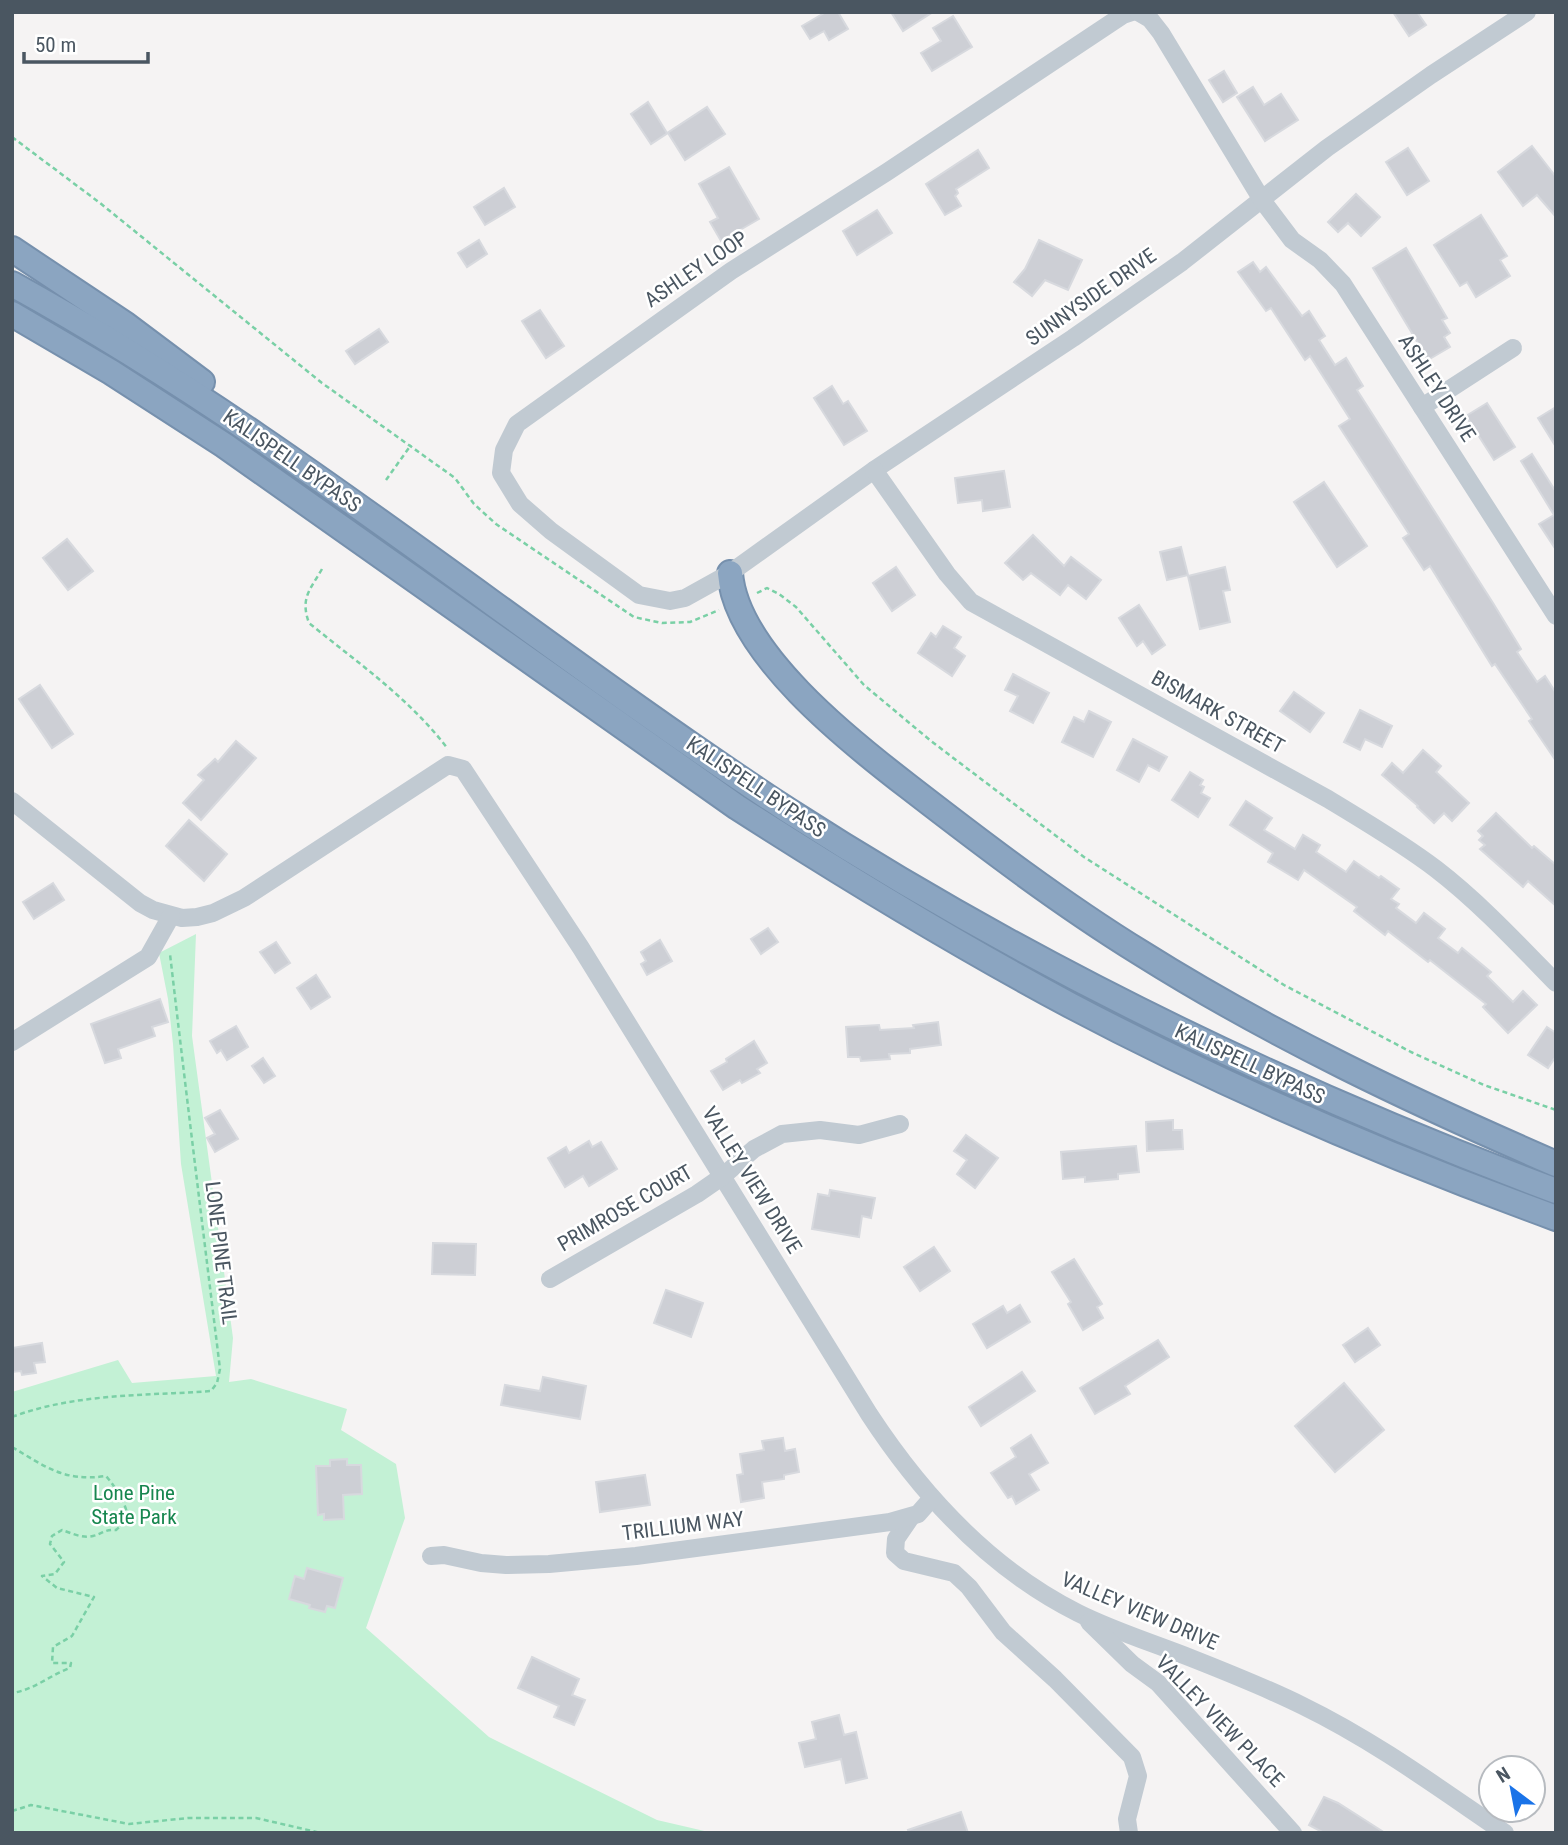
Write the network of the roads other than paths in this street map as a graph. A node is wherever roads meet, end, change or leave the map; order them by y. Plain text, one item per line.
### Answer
1 (1132, 12) edge
2 (1138, 12) edge
3 (1527, 12) edge
4 (1262, 200) junction
5 (12, 249) edge
6 (12, 284) edge
7 (12, 314) edge
8 (12, 334) edge
9 (1513, 348) dead end
10 (1422, 407) junction
11 (224, 445) junction
12 (874, 471) junction
13 (324, 482) junction
14 (730, 573) junction
15 (670, 601) joint
16 (1554, 611) edge
17 (12, 801) edge
18 (171, 916) junction
19 (1556, 983) edge
20 (12, 1042) edge
21 (900, 1124) dead end
22 (1556, 1164) edge
23 (723, 1176) junction
24 (1556, 1191) edge
25 (1556, 1218) edge
26 (551, 1279) dead end
27 (932, 1498) junction
28 (911, 1517) junction
29 (431, 1556) dead end
30 (1081, 1615) junction
31 (1129, 1833) edge
32 (1293, 1833) edge
33 (1505, 1833) edge

1 - 15 street, ASHLEY LOOP
2 - 4 street
3 - 4 street, SUNNYSIDE DRIVE
4 - 10 street, ASHLEY DRIVE
4 - 12 street, SUNNYSIDE DRIVE
5 - 13 highway
6 - 13 highway, KALISPELL BYPASS
7 - 11 highway, KALISPELL BYPASS
8 - 11 highway
9 - 10 street
10 - 16 street, ASHLEY DRIVE
11 - 25 highway, KALISPELL BYPASS
12 - 14 street, SUNNYSIDE DRIVE
12 - 19 street, BISMARK STREET
13 - 24 highway, KALISPELL BYPASS
14 - 15 street, SUNNYSIDE DRIVE
14 - 22 highway
17 - 18 street
18 - 20 street
18 - 23 street, VALLEY VIEW DRIVE
21 - 23 street, PRIMROSE COURT
23 - 26 street, PRIMROSE COURT
23 - 27 street, VALLEY VIEW DRIVE
27 - 28 street
27 - 30 street, VALLEY VIEW DRIVE
28 - 29 street, TRILLIUM WAY
28 - 31 street
30 - 32 street, VALLEY VIEW PLACE
30 - 33 street, VALLEY VIEW DRIVE

